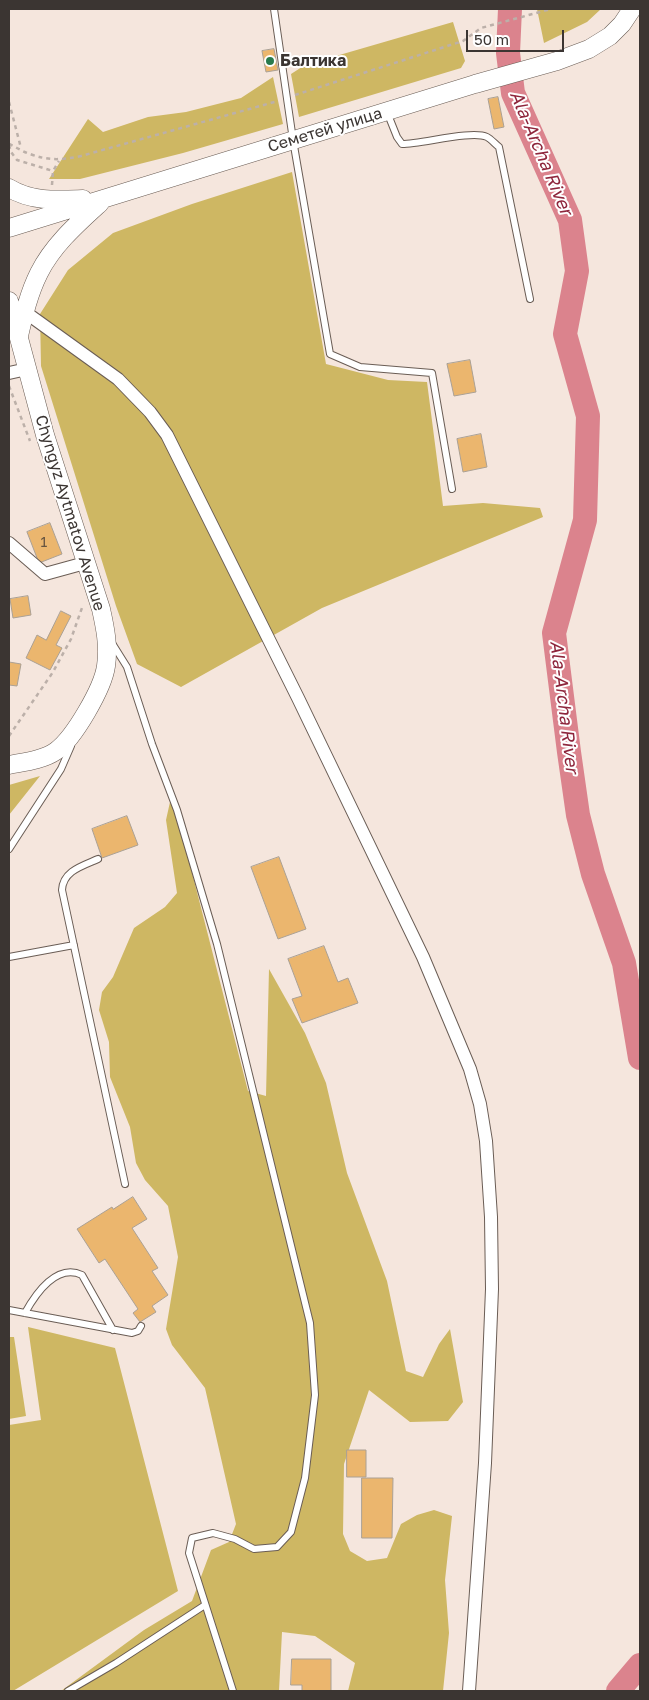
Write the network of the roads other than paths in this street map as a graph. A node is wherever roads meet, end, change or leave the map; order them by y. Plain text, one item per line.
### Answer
1 (274, 9) edge
2 (631, 11) edge
3 (386, 111) junction
4 (293, 140) junction
5 (9, 188) edge
6 (104, 199) junction
7 (9, 228) edge
8 (530, 299) dead end
9 (9, 301) edge
10 (25, 312) junction
11 (19, 336) junction
12 (27, 370) junction
13 (9, 373) edge
14 (452, 489) dead end
15 (9, 543) edge
16 (85, 563) junction
17 (106, 632) junction
18 (80, 722) junction
19 (9, 765) edge
20 (9, 849) edge
21 (98, 859) dead end
22 (74, 945) junction
23 (9, 957) edge
24 (125, 1184) dead end
25 (9, 1310) edge
26 (25, 1313) junction
27 (141, 1326) dead end
28 (113, 1330) junction
29 (206, 1605) junction
30 (68, 1691) edge
31 (233, 1691) edge
32 (469, 1691) edge

1 - 4 lane
2 - 3 main road, Семетей улица
3 - 4 main road, Семетей улица
3 - 8 lane
4 - 6 main road, Семетей улица
4 - 14 lane
5 - 6 main road
6 - 7 main road, Семетей улица
6 - 10 main road
9 - 11 main road, Chyngyz Aytmatov Avenue
10 - 11 main road
10 - 32 street
11 - 12 main road, Chyngyz Aytmatov Avenue
12 - 13 street
12 - 16 main road, Chyngyz Aytmatov Avenue
15 - 16 street
16 - 17 main road, Chyngyz Aytmatov Avenue
17 - 18 main road, Chyngyz Aytmatov Avenue
17 - 29 lane
18 - 19 main road, Chyngyz Aytmatov Avenue
18 - 20 lane
21 - 22 lane
22 - 23 lane
22 - 24 lane
25 - 26 lane
26 - 28 lane
26 - 28 lane
27 - 28 lane
29 - 30 lane
29 - 31 lane

